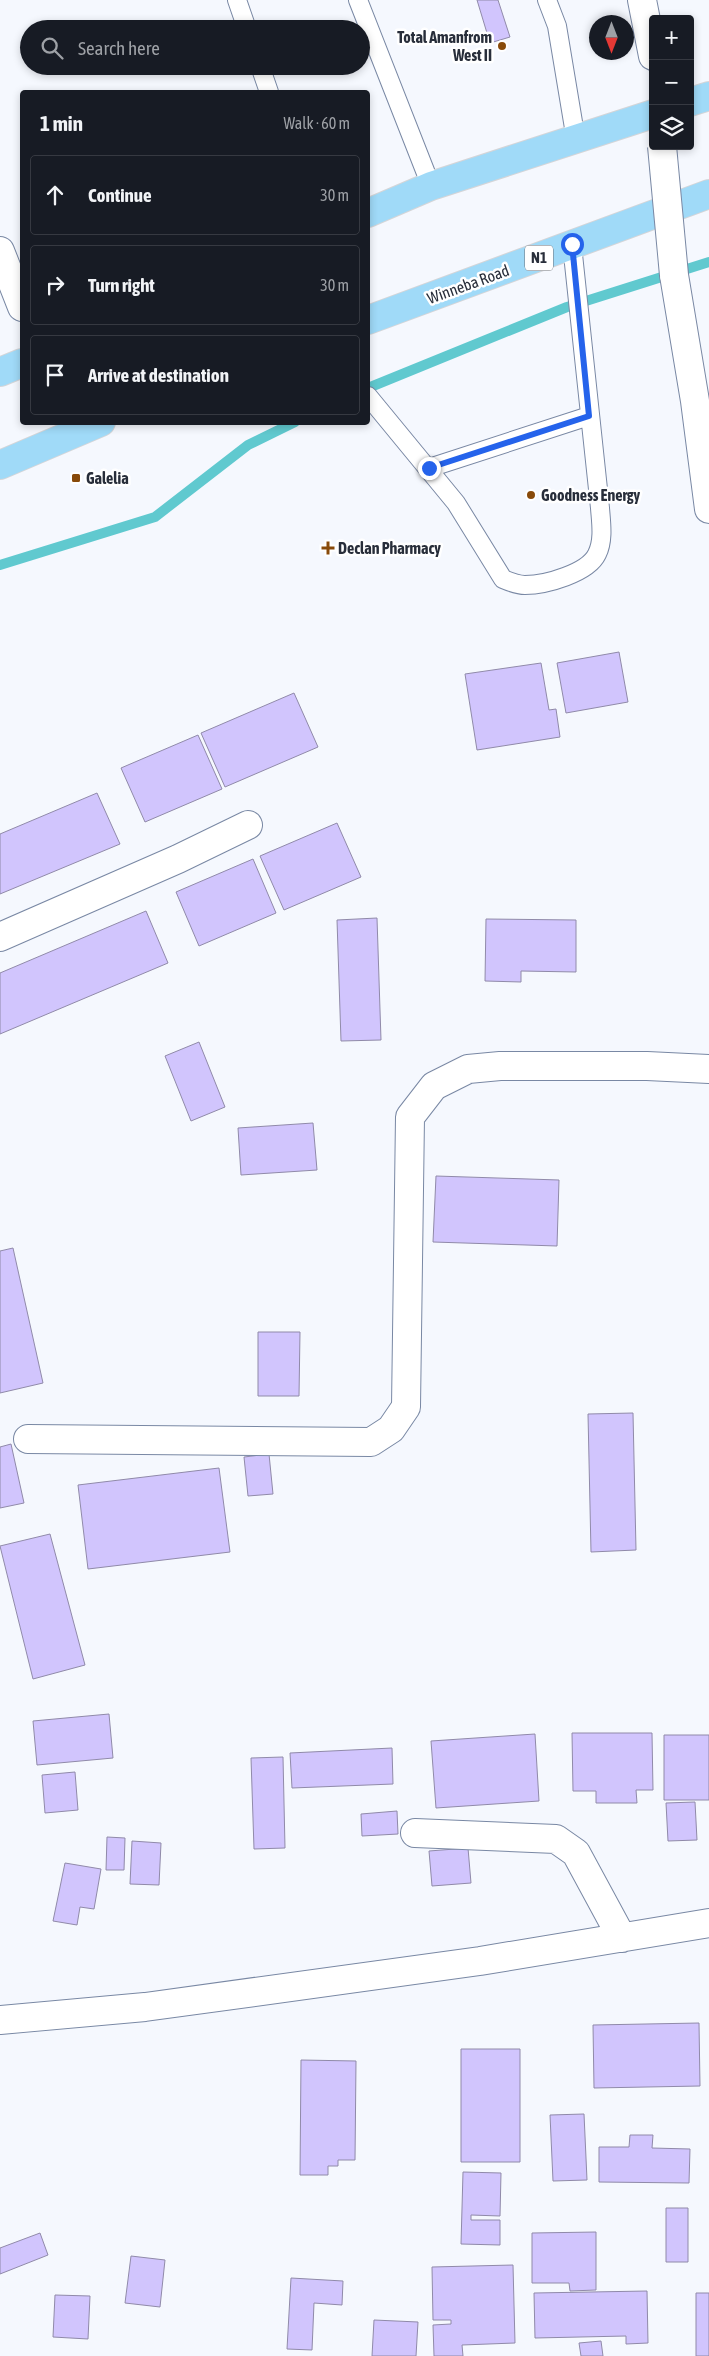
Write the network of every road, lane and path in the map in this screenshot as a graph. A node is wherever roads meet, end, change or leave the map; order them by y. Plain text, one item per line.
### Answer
1 (237, 0) edge
2 (358, 0) edge
3 (547, 0) edge
4 (642, 0) edge
5 (244, 20) edge
6 (366, 20) edge
7 (370, 31) edge
8 (649, 36) edge
9 (263, 75) edge
10 (268, 90) edge
11 (709, 96) edge
12 (694, 101) edge
13 (649, 115) edge
14 (576, 140) junction
15 (662, 150) edge
16 (431, 186) junction
17 (709, 194) edge
18 (370, 212) edge
19 (572, 244) junction
20 (0, 251) edge
21 (20, 302) edge
22 (370, 319) edge
23 (20, 364) edge
24 (0, 372) edge
25 (370, 398) edge
26 (589, 416) junction
27 (94, 425) edge
28 (0, 465) edge
29 (429, 468) junction
30 (709, 509) edge
31 (248, 825) dead end
32 (0, 937) edge
33 (709, 1069) edge
34 (28, 1439) dead end
35 (414, 1832) dead end
36 (709, 1923) edge
37 (622, 1938) junction
38 (0, 2020) edge

1 - 5 lane
2 - 6 lane
3 - 14 lane
4 - 8 street
7 - 16 lane
9 - 10 lane
11 - 12 highway
13 - 14 highway
14 - 16 highway
15 - 30 street, bridge
16 - 18 highway
17 - 19 highway, Winneba Road / N1
19 - 22 highway, Winneba Road / N1
19 - 26 lane
20 - 21 street
23 - 24 highway
25 - 29 lane
26 - 29 lane
26 - 29 lane
27 - 28 highway
31 - 32 street
33 - 34 street
35 - 37 street
36 - 37 street
37 - 38 street

